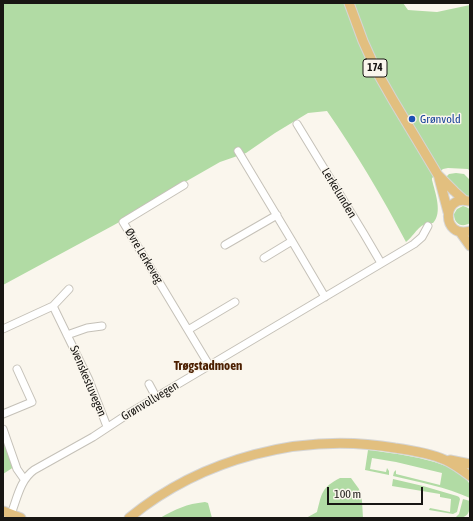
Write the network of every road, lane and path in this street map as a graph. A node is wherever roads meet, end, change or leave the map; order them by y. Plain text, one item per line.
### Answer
1 (349, 3) edge
2 (297, 124) dead end
3 (238, 151) dead end
4 (438, 175) junction
5 (184, 185) dead end
6 (467, 201) edge
7 (448, 212) junction
8 (277, 215) junction
9 (428, 226) dead end
10 (470, 231) edge
11 (460, 232) junction
12 (292, 241) junction
13 (225, 245) dead end
14 (470, 246) edge
15 (264, 258) dead end
16 (381, 264) junction
17 (69, 289) dead end
18 (324, 297) junction
19 (235, 302) dead end
20 (53, 306) junction
21 (102, 326) dead end
22 (3, 329) edge
23 (188, 330) junction
24 (67, 335) junction
25 (209, 365) junction
26 (16, 369) dead end
27 (148, 384) dead end
28 (156, 397) junction
29 (3, 414) edge
30 (108, 427) junction
31 (3, 429) edge
32 (445, 460) junction
33 (470, 464) edge
34 (470, 476) edge
35 (24, 479) junction
36 (7, 513) edge
37 (21, 518) edge
38 (130, 518) edge

1 - 4 main road, 174
2 - 16 street, Lerkelunden
3 - 8 street
4 - 6 main road, 174
4 - 7 main road, 174
5 - 23 street, Øvre Lerkeveg
6 - 7 main road, 174
7 - 11 main road, 174
8 - 12 street
8 - 13 street
9 - 16 street, Grønvollvegen
10 - 11 main road
11 - 14 main road, 174
12 - 15 street
12 - 18 street
16 - 18 street, Grønvollvegen
17 - 20 street
18 - 25 street, Grønvollvegen
19 - 23 street
20 - 22 street
20 - 24 street, Svenskestuvegen
21 - 24 street, Svenskestuvegen
23 - 25 street, Øvre Lerkeveg
24 - 30 street, Svenskestuvegen
25 - 28 street, Grønvollvegen
26 - 29 street
27 - 28 street
28 - 30 street, Grønvollvegen
30 - 35 street, Grønvollvegen
31 - 35 street
32 - 33 main road
32 - 34 main road
32 - 38 main road
35 - 36 street
36 - 37 main road

